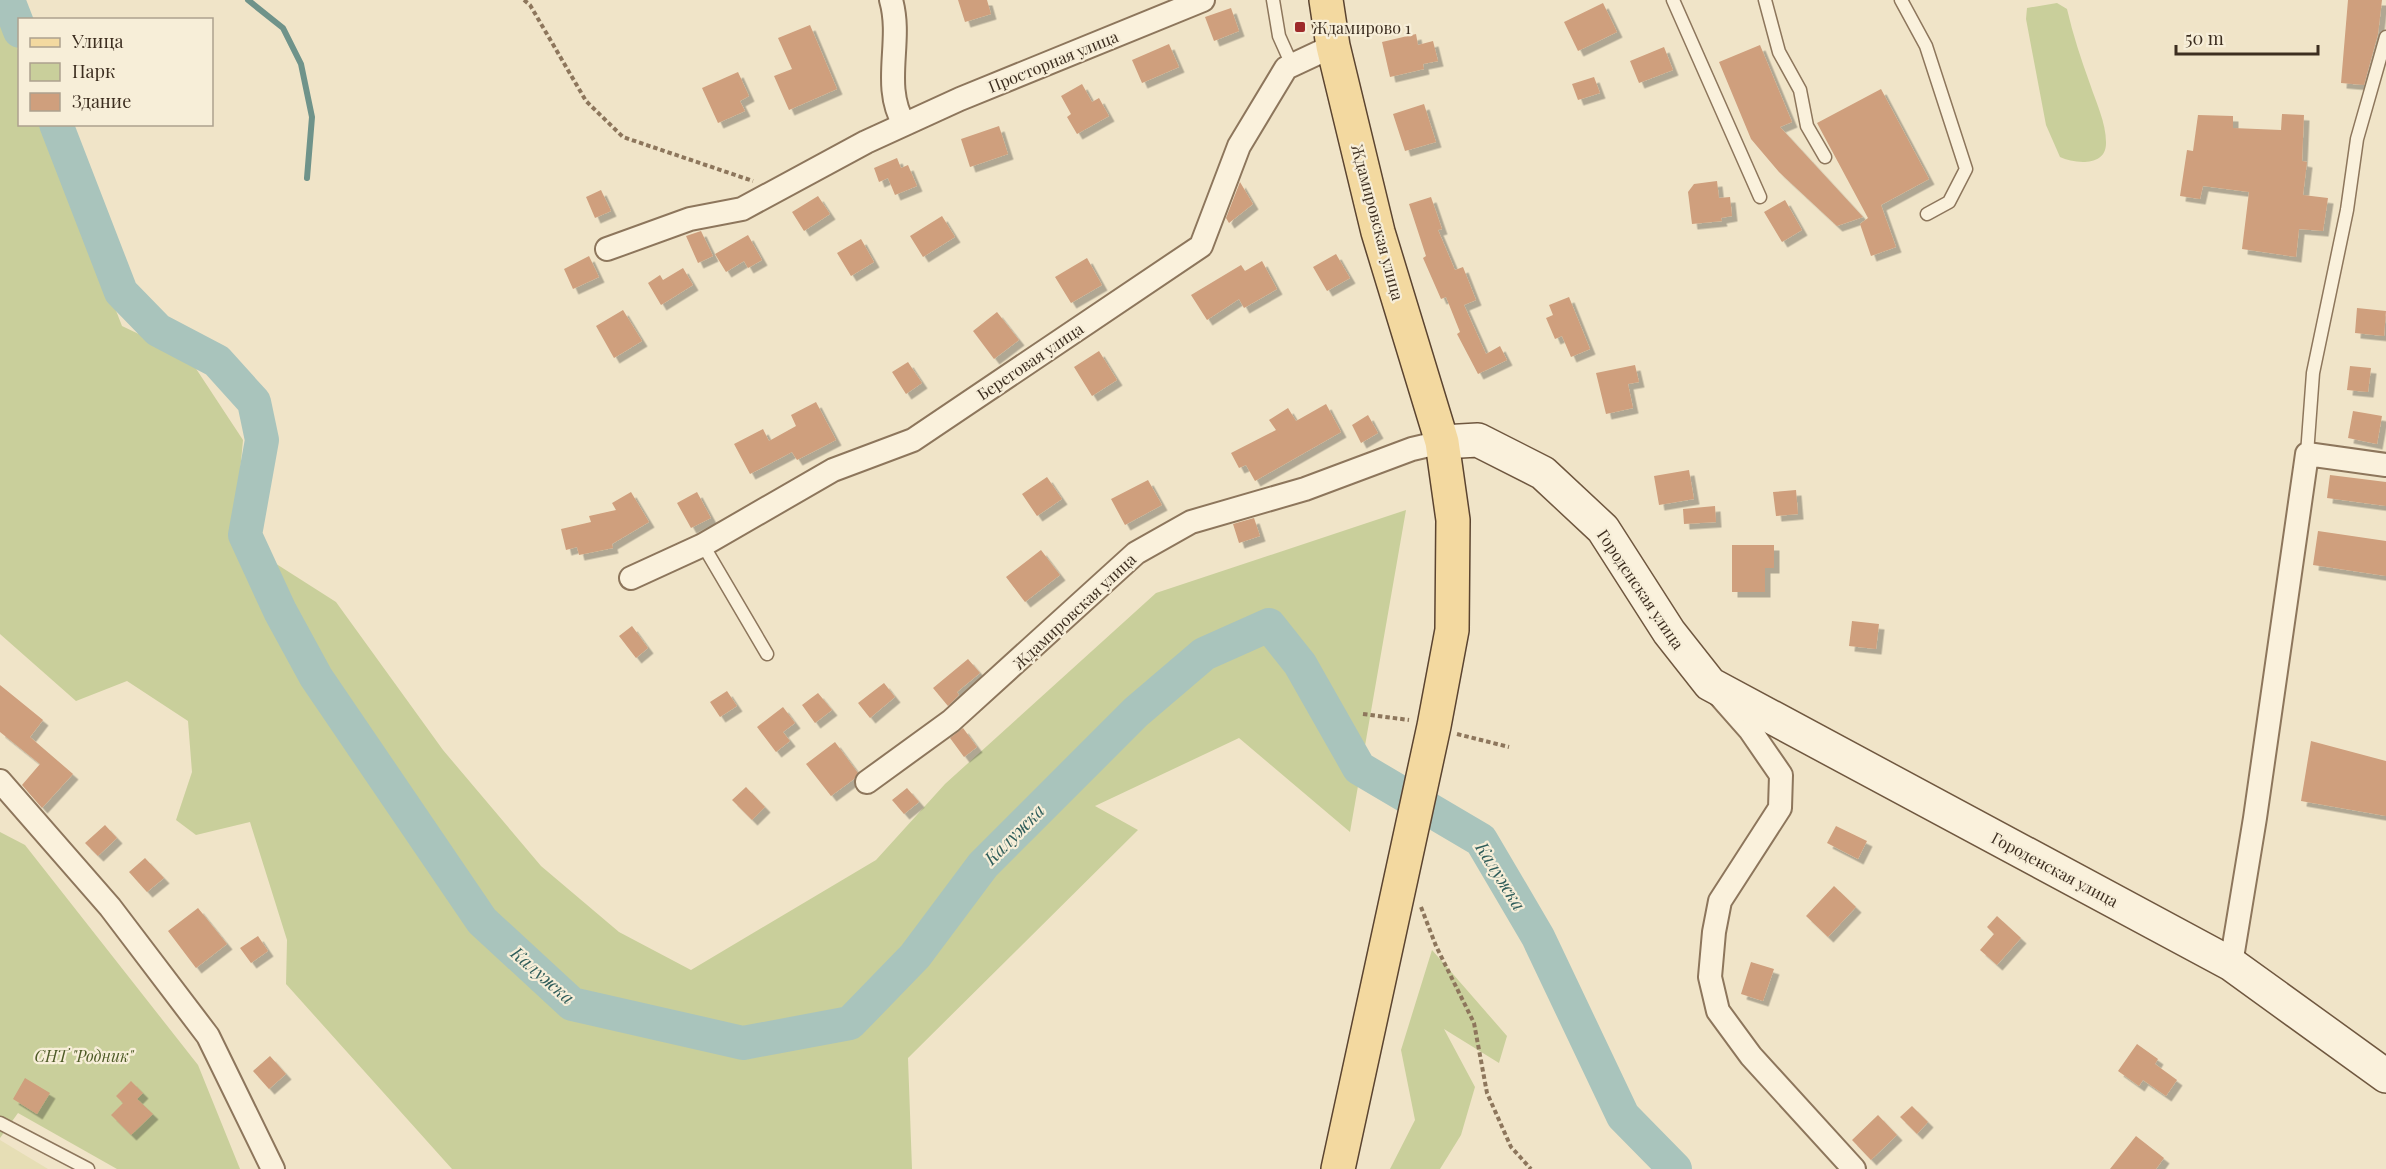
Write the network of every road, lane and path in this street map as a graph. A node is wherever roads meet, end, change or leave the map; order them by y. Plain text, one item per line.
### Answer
1 (524, 0) edge
2 (891, 0) edge
3 (1203, 0) edge
4 (1274, 0) edge
5 (1326, 0) edge
6 (1673, 0) edge
7 (1765, 0) edge
8 (1900, 0) edge
9 (2386, 37) edge
10 (1333, 46) junction
11 (1292, 65) junction
12 (904, 124) junction
13 (1825, 158) dead end
14 (778, 189) junction
15 (1760, 196) dead end
16 (1927, 214) dead end
17 (607, 249) dead end
18 (1442, 442) junction
19 (2307, 454) junction
20 (2386, 465) edge
21 (703, 545) junction
22 (631, 578) dead end
23 (767, 654) dead end
24 (1710, 684) junction
25 (1364, 714) dead end
26 (1431, 726) junction
27 (1509, 747) dead end
28 (0, 781) edge
29 (867, 782) dead end
30 (1409, 892) junction
31 (2230, 964) junction
32 (2386, 1076) edge
33 (0, 1123) edge
34 (88, 1169) edge
35 (273, 1169) edge
36 (1338, 1169) edge
37 (1531, 1169) edge
38 (1854, 1169) edge

1 - 14 path
2 - 12 street
3 - 12 street, Просторная улица
4 - 11 lane
5 - 10 main road, Ждамировская улица
6 - 15 lane
7 - 13 lane
8 - 16 lane
9 - 19 lane
10 - 11 street, Береговая улица
10 - 18 main road, Ждамировская улица
11 - 21 street, Береговая улица
12 - 14 street, Просторная улица
14 - 17 street, Просторная улица
18 - 24 street, Городенская улица
18 - 26 main road, Ждамировская улица
18 - 29 street, Ждамировская улица
19 - 20 street
19 - 31 street
21 - 22 street, Береговая улица
21 - 23 lane
24 - 31 street, Городенская улица
24 - 38 street, Городенская улица
25 - 26 path
26 - 27 path
26 - 30 main road, Ждамировская улица
28 - 35 street
30 - 36 main road, Ждамировская улица
30 - 37 path
31 - 32 street, Городенская улица
33 - 34 lane

